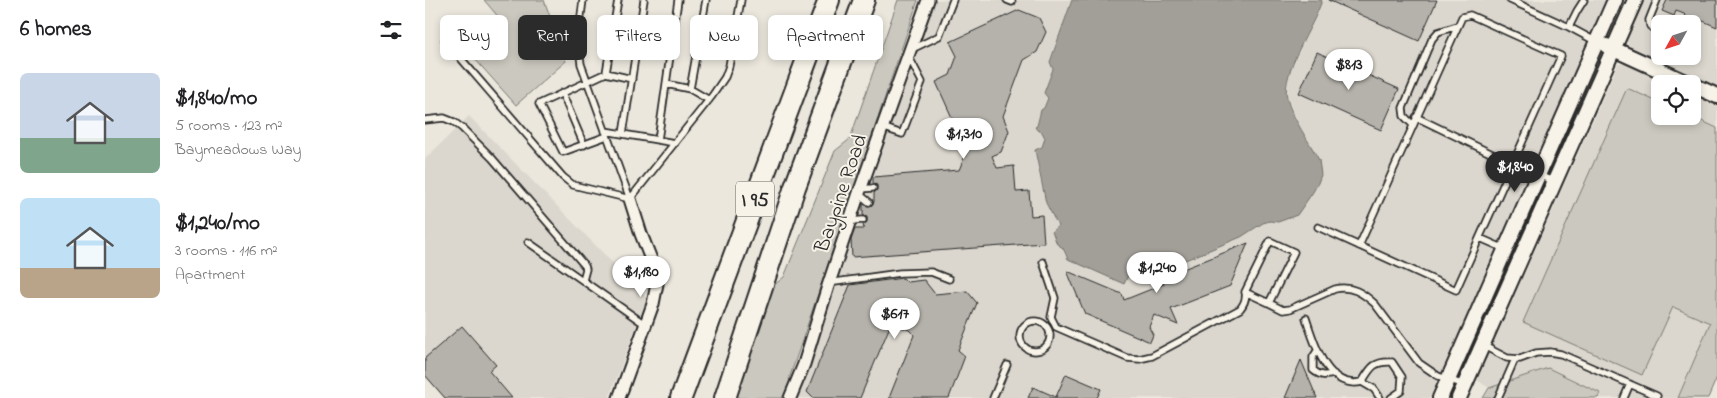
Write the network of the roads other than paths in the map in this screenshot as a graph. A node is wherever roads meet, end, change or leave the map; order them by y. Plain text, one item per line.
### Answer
1 (583, 0) edge
2 (617, 0) edge
3 (645, 0) edge
4 (678, 0) edge
5 (706, 0) edge
6 (741, 0) edge
7 (829, 0) edge
8 (864, 0) edge
9 (928, 0) edge
10 (953, 0) edge
11 (1510, 0) edge
12 (1584, 0) edge
13 (1615, 0) edge
14 (1635, 0) edge
15 (1657, 0) edge
16 (1651, 15) edge
17 (1651, 15) edge
18 (1457, 26) junction
19 (1569, 27) junction
20 (1651, 27) edge
21 (1597, 42) junction
22 (1614, 50) junction
23 (909, 52) junction
24 (462, 60) edge
25 (1651, 60) edge
26 (1664, 65) edge
27 (606, 73) junction
28 (1678, 75) edge
29 (632, 79) junction
30 (587, 82) junction
31 (667, 84) junction
32 (690, 89) junction
33 (1701, 89) edge
34 (562, 93) junction
35 (1717, 96) edge
36 (709, 100) junction
37 (1416, 117) junction
38 (425, 120) edge
39 (1413, 125) junction
40 (882, 127) junction
41 (606, 133) junction
42 (623, 134) junction
43 (658, 140) junction
44 (675, 143) junction
45 (584, 145) junction
46 (1513, 164) junction
47 (1539, 174) junction
48 (1555, 182) junction
49 (873, 188) dead end
50 (859, 191) junction
51 (630, 199) junction
52 (869, 202) dead end
53 (855, 214) junction
54 (863, 220) dead end
55 (1318, 227) dead end
56 (1480, 238) junction
57 (528, 242) dead end
58 (1359, 246) junction
59 (1505, 249) junction
60 (1043, 262) dead end
61 (949, 279) dead end
62 (583, 280) junction
63 (828, 283) junction
64 (1245, 292) junction
65 (1269, 304) junction
66 (1306, 318) dead end
67 (645, 325) junction
68 (1050, 325) junction
69 (1482, 345) junction
70 (1317, 351) junction
71 (1515, 359) junction
72 (1007, 365) dead end
73 (1334, 374) junction
74 (1448, 378) junction
75 (1362, 382) junction
76 (1630, 384) junction
77 (1465, 385) junction
78 (794, 396) edge
79 (619, 398) edge
80 (681, 398) edge
81 (725, 398) edge
82 (993, 398) edge
83 (1381, 398) edge
84 (1391, 398) edge
85 (1439, 398) edge
86 (1459, 398) edge
87 (1498, 398) edge
88 (1624, 398) edge
89 (1656, 398) edge

1 - 30 lane
2 - 27 lane
3 - 29 lane
4 - 31 lane
5 - 32 lane
6 - 36 lane
7 - 80 highway, I 95
8 - 81 highway, I 95
9 - 23 street, Baypine Road
10 - 23 lane
11 - 19 lane
12 - 19 lane
13 - 21 street
14 - 22 street
15 - 16 lane
17 - 20 lane
18 - 37 lane
18 - 39 lane
18 - 46 lane
19 - 21 lane
21 - 22 street
21 - 47 street
22 - 25 street
22 - 48 street
23 - 40 street, Baypine Road
23 - 40 lane
24 - 51 lane
26 - 28 street
27 - 29 lane
27 - 30 lane
29 - 42 lane
30 - 34 lane
30 - 41 lane
31 - 32 lane
31 - 43 lane
32 - 36 lane
33 - 35 street
34 - 45 lane
34 - 45 lane
36 - 44 lane
37 - 39 lane
37 - 46 lane
38 - 62 lane
39 - 58 lane
40 - 50 street, Baypine Road
41 - 42 lane
41 - 45 lane
41 - 51 lane
42 - 43 lane
43 - 44 lane
44 - 51 lane
46 - 47 lane
46 - 56 lane
47 - 48 lane
47 - 59 street
48 - 69 street
49 - 50 lane
50 - 52 lane
50 - 53 street, Baypine Road
51 - 67 street
53 - 54 lane
53 - 63 street, Baypine Road
55 - 58 lane
56 - 58 lane
56 - 59 lane
57 - 62 lane
59 - 74 street
60 - 68 lane
61 - 63 lane
62 - 67 lane
63 - 78 street, Baypine Road
64 - 65 lane
64 - 65 lane
64 - 68 lane
65 - 74 lane
66 - 70 lane
67 - 79 street
68 - 68 lane
69 - 71 lane
69 - 77 street
70 - 73 lane
70 - 73 lane
71 - 76 lane
71 - 87 lane
72 - 82 lane
73 - 75 lane
74 - 77 lane
74 - 85 street
75 - 83 lane
75 - 84 lane
76 - 88 lane
76 - 89 lane
77 - 86 street

